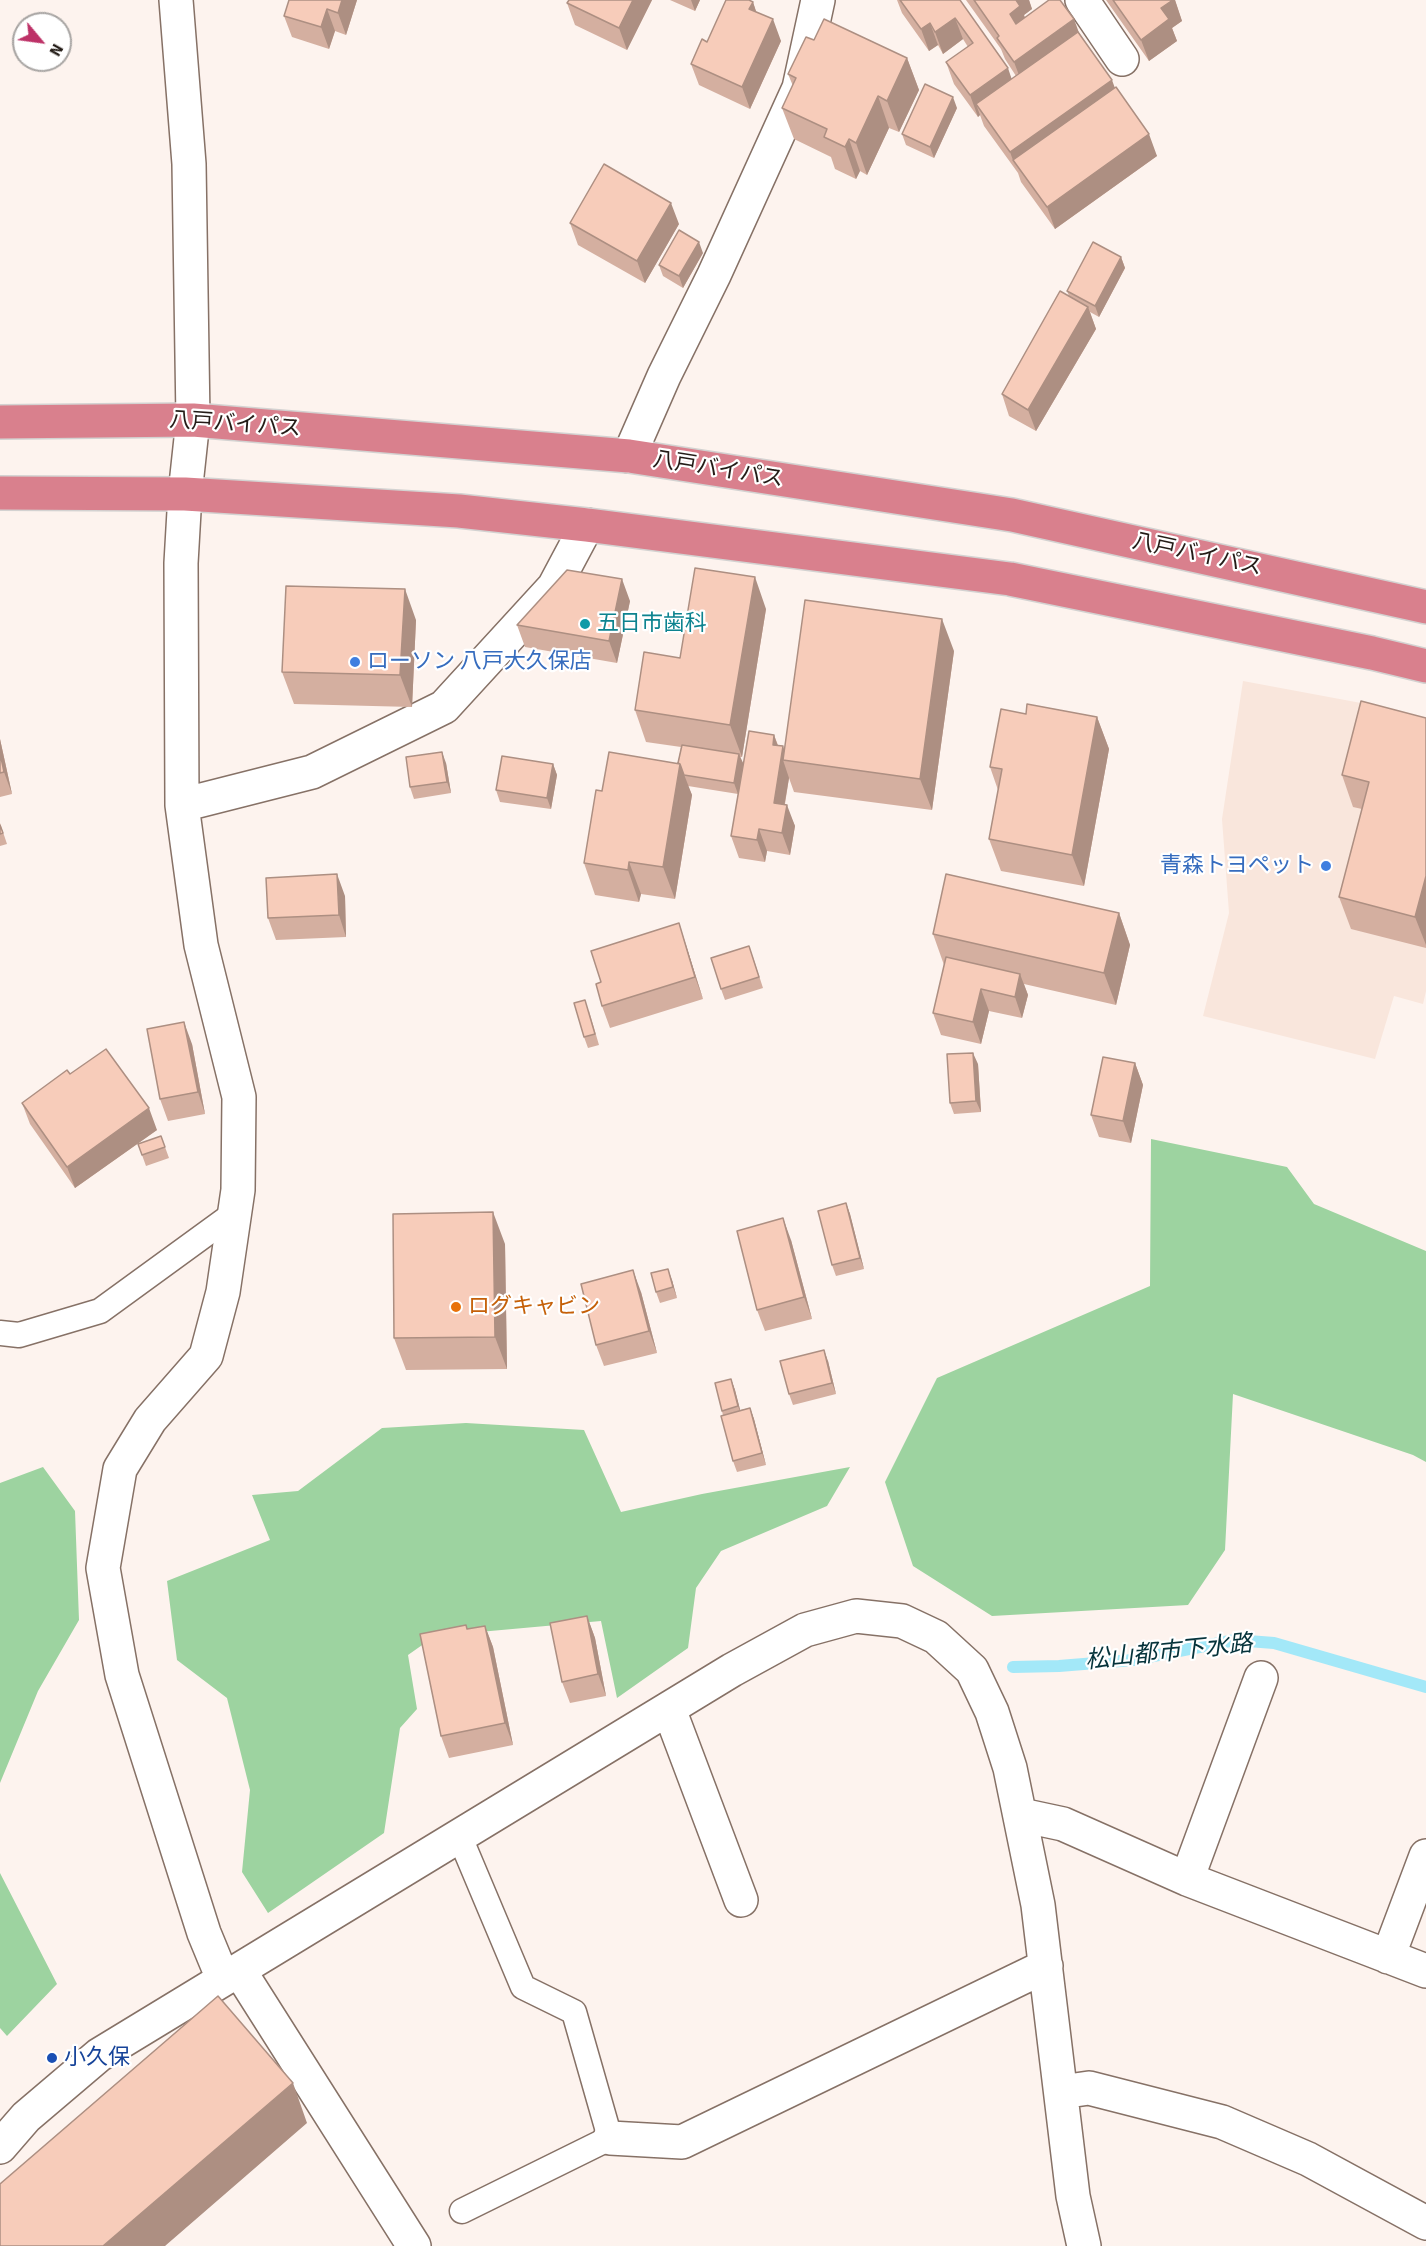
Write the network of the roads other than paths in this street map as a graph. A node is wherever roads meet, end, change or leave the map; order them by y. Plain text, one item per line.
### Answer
1 (176, 0) edge
2 (819, 0) edge
3 (1082, 0) edge
4 (1122, 59) dead end
5 (193, 420) junction
6 (0, 422) edge
7 (629, 456) junction
8 (0, 493) edge
9 (185, 494) junction
10 (587, 525) junction
11 (1426, 607) edge
12 (1426, 666) edge
13 (182, 805) junction
14 (236, 1212) junction
15 (0, 1333) edge
16 (1261, 1678) dead end
17 (669, 1709) junction
18 (1021, 1815) junction
19 (459, 1835) junction
20 (1426, 1856) edge
21 (1187, 1879) junction
22 (741, 1900) dead end
23 (1388, 1956) junction
24 (1046, 1966) junction
25 (1426, 1971) edge
26 (231, 1974) junction
27 (1061, 2092) junction
28 (610, 2138) junction
29 (0, 2147) edge
30 (462, 2211) dead end
31 (1426, 2223) edge
32 (414, 2246) edge
33 (1084, 2246) edge

1 - 5 street
2 - 7 street
3 - 4 street
5 - 6 highway, 八戸バイパス
5 - 7 highway, 八戸バイパス
5 - 9 street
7 - 11 highway, 八戸バイパス
8 - 9 highway
9 - 10 highway
9 - 13 street
10 - 12 highway
10 - 13 street
13 - 14 street
14 - 15 lane
14 - 26 street
16 - 21 street
17 - 18 street
17 - 19 street
17 - 22 street
18 - 21 street
18 - 24 street
19 - 26 street
19 - 28 lane
20 - 23 street
21 - 23 street
23 - 25 street
24 - 27 street
24 - 28 street
26 - 29 street
26 - 32 street
27 - 31 street
27 - 33 street
28 - 30 lane

